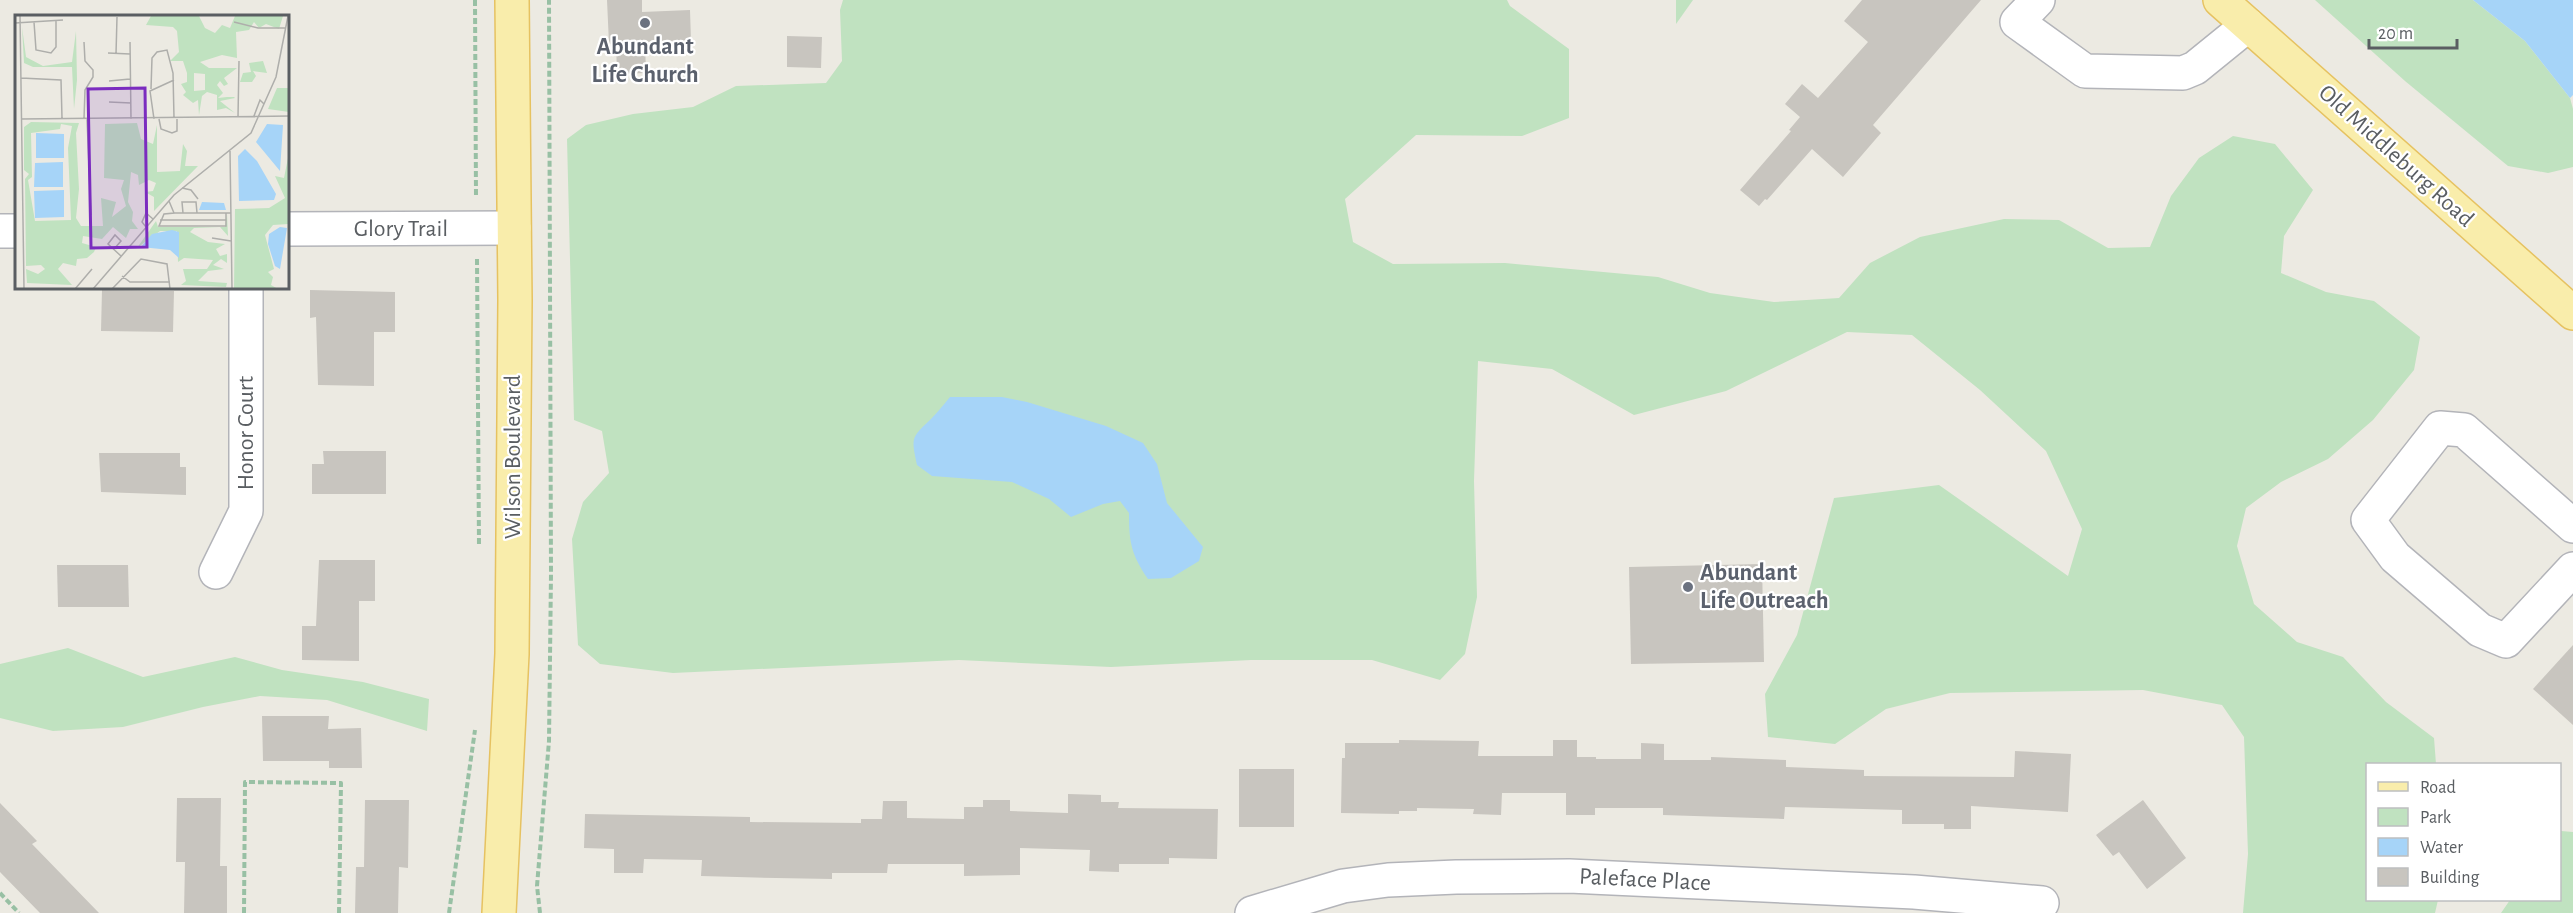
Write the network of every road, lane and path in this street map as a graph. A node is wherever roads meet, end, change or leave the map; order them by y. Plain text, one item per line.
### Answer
1 (475, 0) edge
2 (512, 0) edge
3 (549, 0) edge
4 (2038, 0) edge
5 (2220, 0) edge
6 (2248, 25) junction
7 (477, 228) junction
8 (514, 228) junction
9 (290, 229) edge
10 (246, 290) edge
11 (2573, 313) edge
12 (2573, 526) edge
13 (479, 549) dead end
14 (2573, 569) edge
15 (216, 572) dead end
16 (475, 726) dead end
17 (0, 893) edge
18 (2042, 903) dead end
19 (19, 913) edge
20 (244, 913) edge
21 (339, 913) edge
22 (449, 913) edge
23 (499, 913) edge
24 (540, 913) edge
25 (1252, 913) edge

1 - 7 path
2 - 8 main road, Wilson Boulevard
3 - 24 path
4 - 6 street
5 - 6 main road, Old Middleburg Road
6 - 11 main road, Old Middleburg Road
7 - 8 street, Glory Trail
7 - 9 street, Glory Trail
7 - 13 path
8 - 23 main road, Wilson Boulevard
10 - 15 street, Honor Court
12 - 14 street
16 - 22 path
17 - 19 path
18 - 25 street, Paleface Place
20 - 21 path

